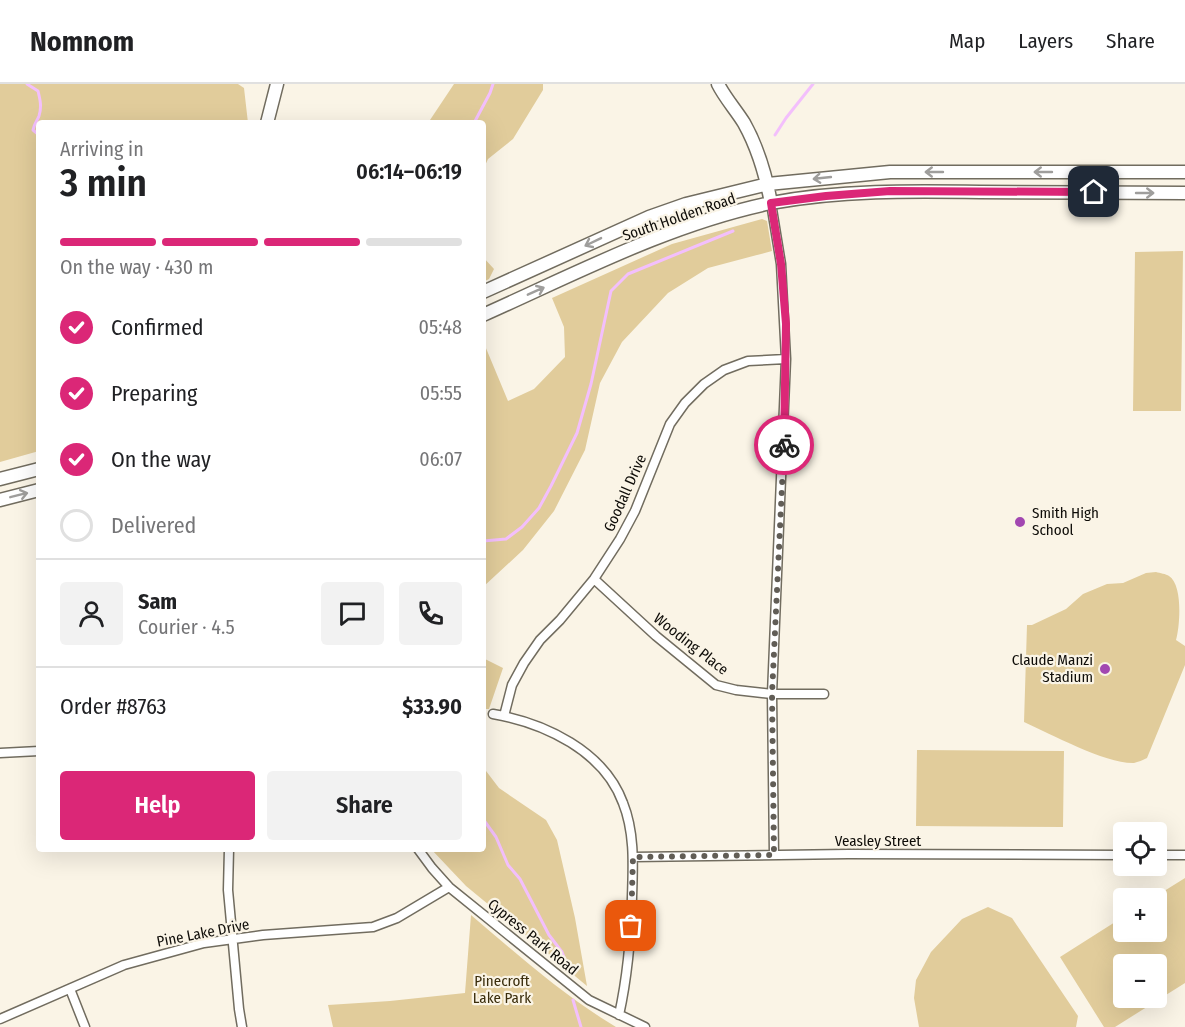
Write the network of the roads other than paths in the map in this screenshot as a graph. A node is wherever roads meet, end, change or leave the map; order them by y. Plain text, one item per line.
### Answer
1 (277, 84) edge
2 (718, 84) edge
3 (268, 120) edge
4 (1185, 172) edge
5 (768, 184) junction
6 (1185, 193) edge
7 (771, 203) junction
8 (486, 291) edge
9 (486, 314) edge
10 (786, 358) junction
11 (36, 470) edge
12 (0, 479) edge
13 (36, 491) edge
14 (0, 500) edge
15 (594, 579) junction
16 (772, 694) junction
17 (824, 694) dead end
18 (493, 714) dead end
19 (504, 716) junction
20 (36, 751) edge
21 (0, 753) edge
22 (229, 852) edge
23 (420, 852) edge
24 (774, 855) junction
25 (1113, 855) edge
26 (1167, 855) edge
27 (1185, 855) edge
28 (633, 857) junction
29 (449, 887) junction
30 (232, 938) junction
31 (70, 989) junction
32 (619, 1015) junction
33 (0, 1019) edge
34 (85, 1027) edge
35 (242, 1027) edge
36 (645, 1027) edge

1 - 3 main road
2 - 5 main road
4 -> 5 main road, South Holden Road
5 - 7 main road
5 -> 8 main road, South Holden Road
7 -> 6 main road, South Holden Road
9 -> 7 main road, South Holden Road
7 - 10 street
10 - 15 street, Goodall Drive
10 - 16 street
11 - 12 main road
14 -> 13 main road
15 - 16 street, Wooding Place
15 - 19 street, Goodall Drive
16 - 17 street, Wooding Place
16 - 24 street
18 - 19 street
19 - 28 street
20 - 21 street
22 - 30 street
23 - 29 street, Cypress Park Road
24 - 25 street, Veasley Street
24 - 28 street, Veasley Street
26 - 27 street
28 - 32 street
29 - 30 street, Pine Lake Drive
29 - 32 street, Cypress Park Road
30 - 31 street, Pine Lake Drive
30 - 35 street
31 - 33 street, Pine Lake Drive
31 - 34 street
32 - 36 street, Cypress Park Road

